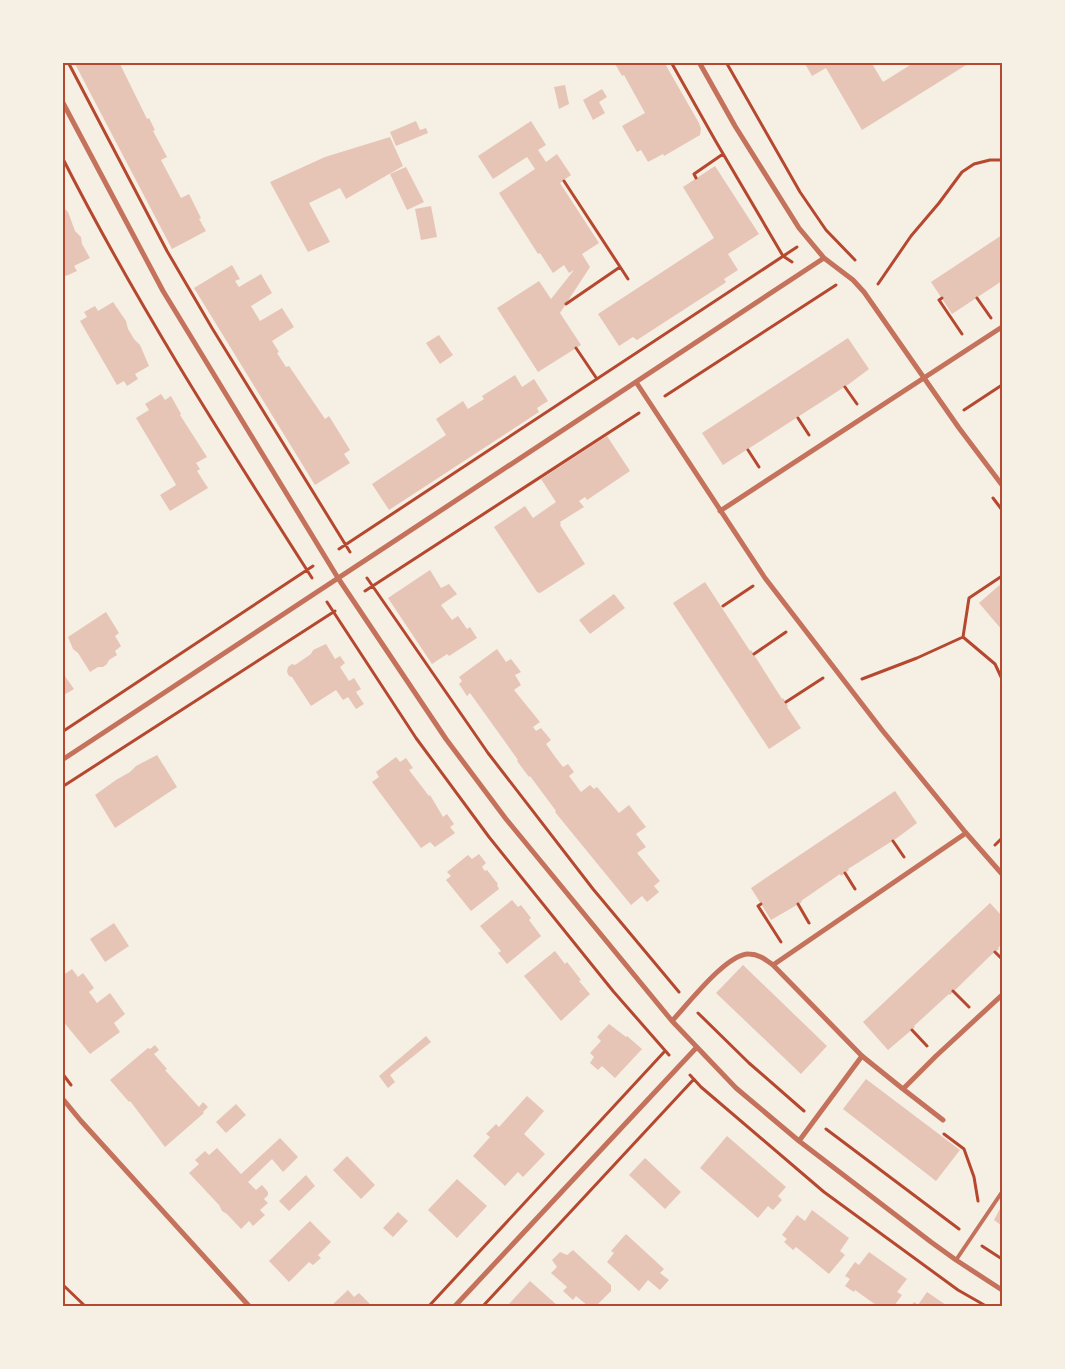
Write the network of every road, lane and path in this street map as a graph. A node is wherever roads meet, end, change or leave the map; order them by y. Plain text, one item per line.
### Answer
1 (68, 62) edge
2 (672, 62) edge
3 (699, 62) edge
4 (726, 62) edge
5 (62, 101) edge
6 (723, 154) junction
7 (62, 157) edge
8 (1002, 160) edge
9 (696, 178) dead end
10 (564, 181) dead end
11 (808, 240) junction
12 (783, 256) junction
13 (824, 258) junction
14 (859, 264) dead end
15 (620, 267) junction
16 (873, 277) dead end
17 (628, 278) dead end
18 (880, 283) junction
19 (835, 286) dead end
20 (864, 292) junction
21 (942, 298) dead end
22 (977, 298) dead end
23 (566, 304) dead end
24 (1000, 328) edge
25 (576, 348) dead end
26 (971, 348) junction
27 (597, 379) junction
28 (924, 379) junction
29 (636, 382) junction
30 (1002, 385) edge
31 (651, 405) junction
32 (964, 410) dead end
33 (1002, 485) edge
34 (720, 511) junction
35 (1002, 576) edge
36 (338, 578) junction
37 (765, 578) junction
38 (723, 606) dead end
39 (799, 623) junction
40 (963, 637) junction
41 (754, 654) dead end
42 (835, 670) junction
43 (1002, 679) edge
44 (847, 685) junction
45 (786, 702) dead end
46 (62, 732) edge
47 (62, 760) edge
48 (62, 788) edge
49 (966, 833) junction
50 (1002, 874) edge
51 (761, 904) dead end
52 (798, 904) dead end
53 (817, 934) junction
54 (996, 952) dead end
55 (789, 955) junction
56 (1002, 959) edge
57 (773, 965) junction
58 (1002, 995) edge
59 (688, 1003) junction
60 (672, 1021) junction
61 (697, 1048) junction
62 (862, 1056) junction
63 (903, 1089) junction
64 (62, 1098) edge
65 (814, 1120) junction
66 (944, 1120) dead end
67 (937, 1129) dead end
68 (799, 1141) junction
69 (1002, 1192) edge
70 (982, 1221) junction
71 (971, 1238) junction
72 (1002, 1259) edge
73 (956, 1260) junction
74 (62, 1284) edge
75 (1002, 1290) edge
76 (85, 1306) edge
77 (249, 1306) edge
78 (428, 1306) edge
79 (455, 1306) edge
80 (483, 1306) edge
81 (986, 1306) edge

1 - 27 path
2 - 6 path
3 - 11 street
4 - 14 path
5 - 36 street
6 - 9 path
6 - 12 path
7 - 46 path
8 - 18 path
10 - 15 path
11 - 12 path
11 - 13 street
12 - 27 path
13 - 20 street
13 - 29 street
15 - 17 path
15 - 23 path
16 - 18 path
18 - 20 path
19 - 31 path
20 - 28 street
21 - 26 path
22 - 24 path
24 - 26 street
25 - 27 path
26 - 28 street
28 - 33 street
28 - 34 street
29 - 31 street
29 - 36 street
30 - 32 path
31 - 34 street
31 - 59 path
34 - 37 street
35 - 40 path
36 - 47 street
36 - 60 street
37 - 38 path
37 - 39 street
39 - 41 path
39 - 42 street
40 - 43 path
40 - 44 path
42 - 44 street
42 - 45 path
44 - 49 street
48 - 78 path
49 - 50 street
49 - 53 street
51 - 55 path
52 - 53 path
53 - 55 street
54 - 56 path
55 - 57 street
57 - 59 street
57 - 62 street
58 - 63 street
59 - 60 street
59 - 65 path
60 - 61 street
61 - 68 street
61 - 79 street
62 - 63 street
62 - 65 street
63 - 66 street
64 - 77 street
65 - 68 street
65 - 71 path
67 - 70 path
68 - 73 street
69 - 70 lane
70 - 71 lane
71 - 72 path
71 - 73 lane
73 - 75 street
74 - 76 path
80 - 81 path

